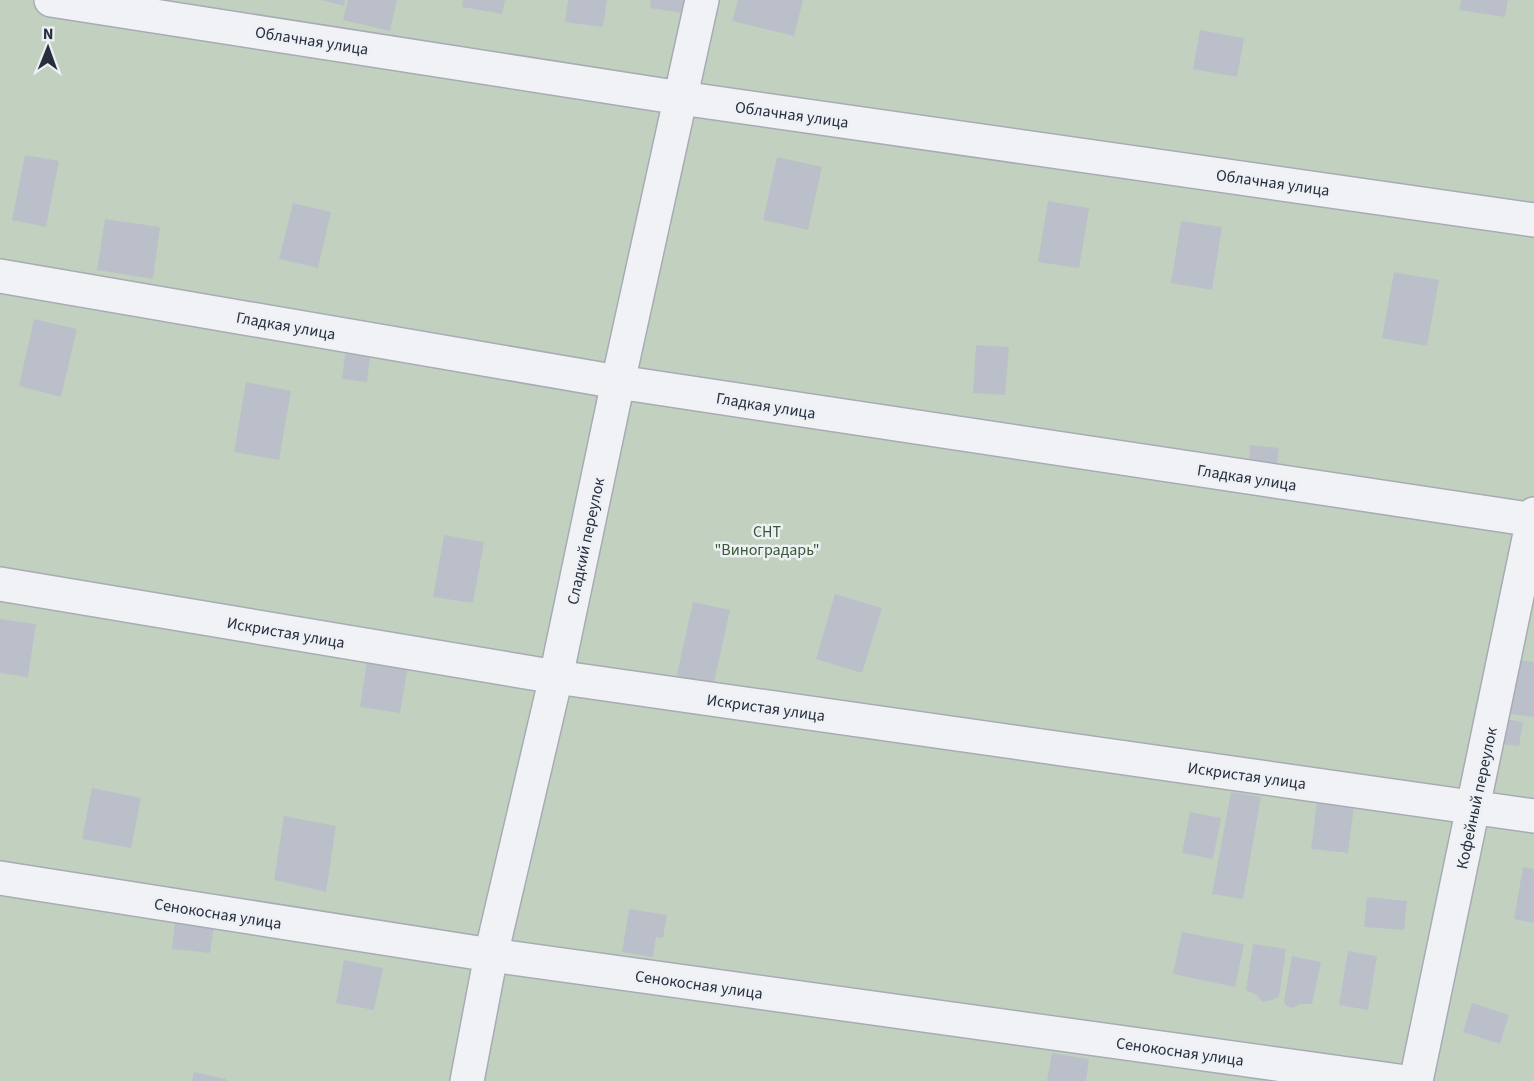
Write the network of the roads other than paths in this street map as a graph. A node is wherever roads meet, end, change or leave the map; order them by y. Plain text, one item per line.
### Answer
1 (51, 0) edge
2 (702, 0) edge
3 (681, 98) junction
4 (1534, 220) edge
5 (0, 276) edge
6 (618, 382) junction
7 (1534, 518) edge
8 (0, 584) edge
9 (556, 677) junction
10 (1474, 807) junction
11 (1534, 816) edge
12 (0, 878) edge
13 (491, 956) junction
14 (467, 1081) edge
15 (1399, 1081) edge
16 (1416, 1081) edge

1 - 3 lane, Облачная улица
2 - 3 lane, Сладкий переулок
3 - 4 lane, Облачная улица
3 - 6 lane, Сладкий переулок
5 - 6 lane, Гладкая улица
6 - 7 lane, Гладкая улица
6 - 9 lane, Сладкий переулок
7 - 10 lane, Кофейный переулок
8 - 9 lane, Искристая улица
9 - 10 lane, Искристая улица
9 - 13 lane, Сладкий переулок
10 - 11 lane, Искристая улица
10 - 16 lane, Кофейный переулок
12 - 13 lane, Сенокосная улица
13 - 14 lane, Сладкий переулок
13 - 15 lane, Сенокосная улица

